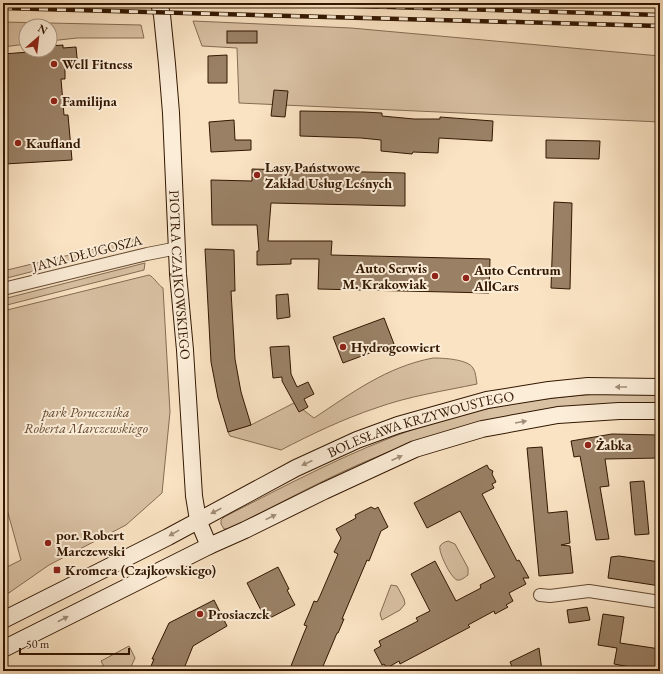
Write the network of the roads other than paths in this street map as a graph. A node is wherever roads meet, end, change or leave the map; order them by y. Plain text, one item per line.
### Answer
1 (158, 3) edge
2 (178, 248) junction
3 (3, 289) edge
4 (660, 387) edge
5 (660, 411) edge
6 (198, 520) junction
7 (209, 546) junction
8 (540, 595) dead end
9 (660, 602) edge
10 (3, 620) edge
11 (3, 649) edge

1 - 2 main road, PIOTRA CZAJKOWSKIEGO
2 - 3 street, JANA DŁUGOSZA
2 - 6 main road, PIOTRA CZAJKOWSKIEGO
4 -> 6 main road, BOLESŁAWA KRZYWOUSTEGO
7 -> 5 main road, BOLESŁAWA KRZYWOUSTEGO
6 - 7 main road, PIOTRA CZAJKOWSKIEGO
6 -> 10 main road, BOLESŁAWA KRZYWOUSTEGO
11 -> 7 main road, BOLESŁAWA KRZYWOUSTEGO
8 - 9 street

